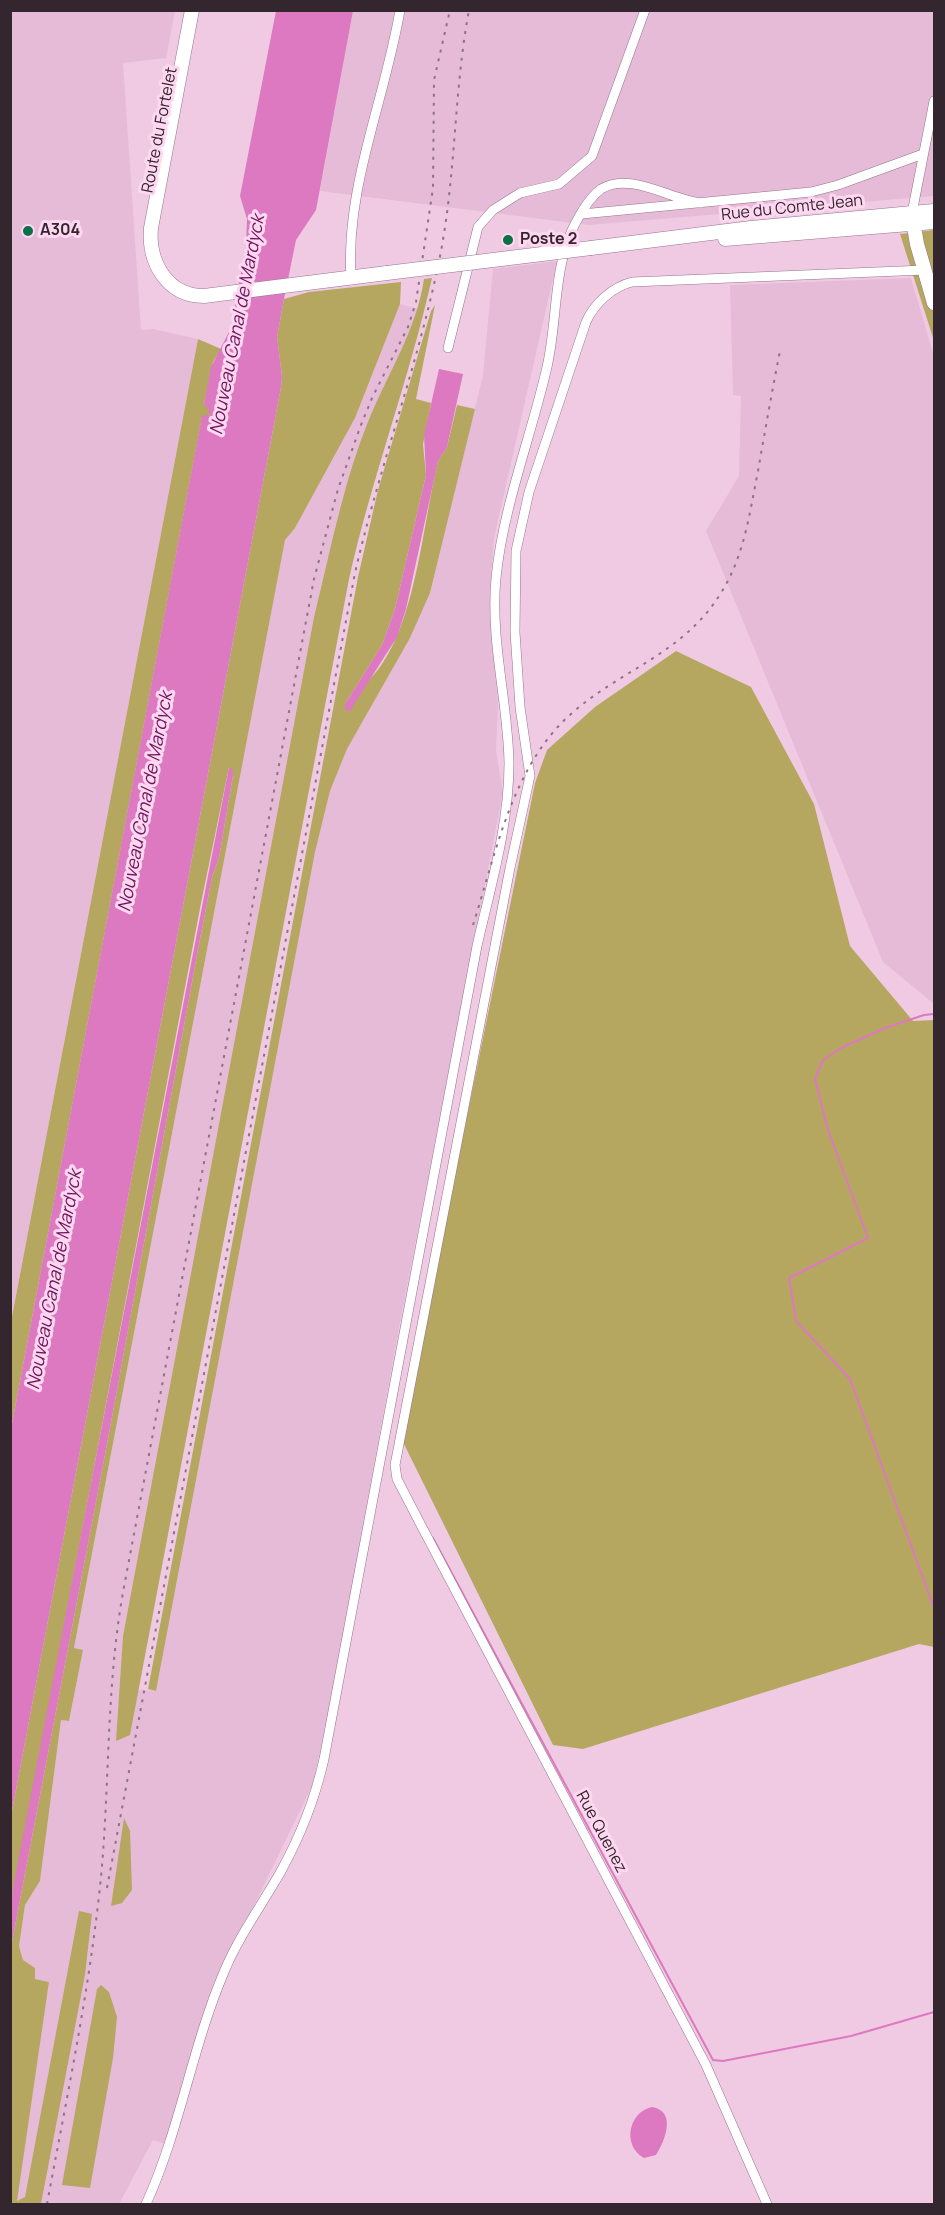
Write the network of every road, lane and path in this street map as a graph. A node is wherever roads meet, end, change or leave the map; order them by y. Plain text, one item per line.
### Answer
1 (192, 10) edge
2 (200, 10) edge
3 (400, 10) edge
4 (645, 10) edge
5 (934, 101) edge
6 (923, 154) junction
7 (701, 203) junction
8 (934, 211) edge
9 (582, 213) junction
10 (913, 218) junction
11 (934, 222) edge
12 (154, 255) junction
13 (925, 270) junction
14 (351, 279) junction
15 (934, 303) edge
16 (448, 348) dead end
17 (146, 2205) edge
18 (767, 2205) edge

1 - 12 main road, Route du Fortelet
2 - 12 main road, Route du Fortelet
3 - 14 street
4 - 16 street
5 - 6 street
6 - 7 street
6 - 10 street
7 - 9 street
7 - 9 street
8 - 10 main road, Rue du Comte Jean
9 - 17 street
10 - 11 main road, Rue du Comte Jean
10 - 13 main road
10 - 14 main road, Rue du Comte Jean, bridge
12 - 14 main road, Route du Fortelet
13 - 15 main road
13 - 18 street, Rue Quenez

